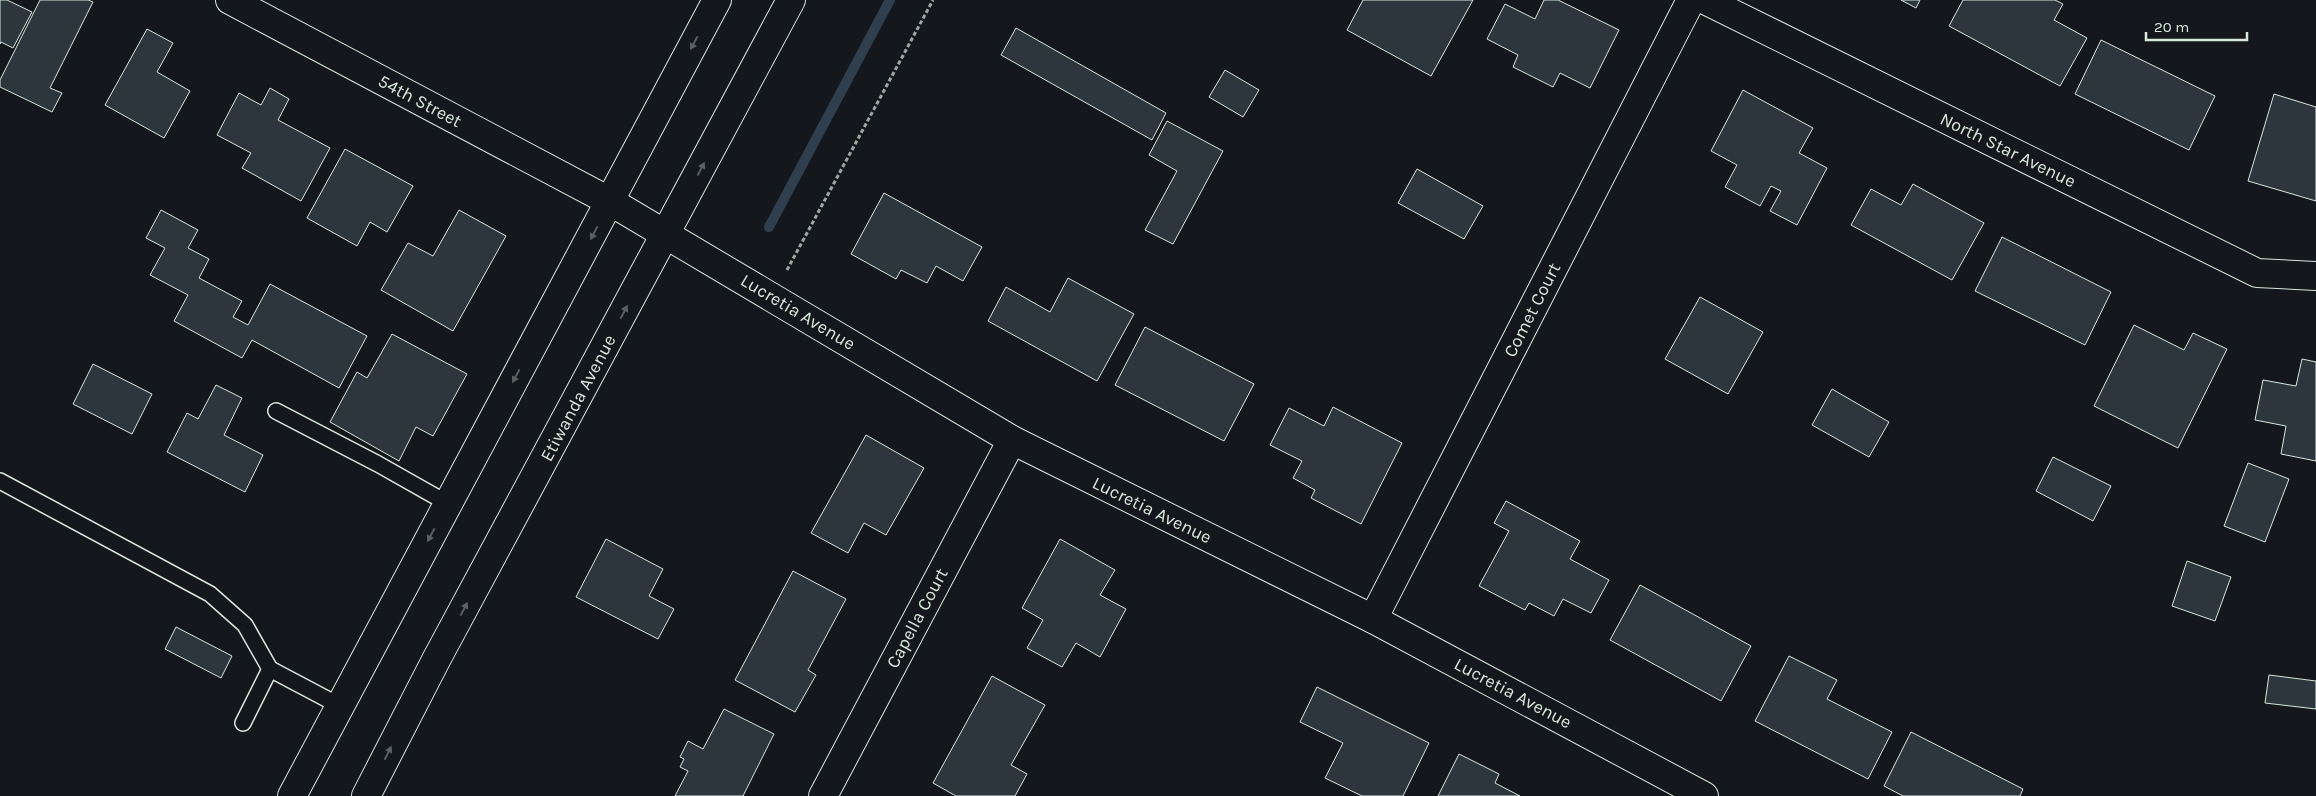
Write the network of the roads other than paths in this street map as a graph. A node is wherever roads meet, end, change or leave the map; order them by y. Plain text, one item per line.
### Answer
1 (230, 0) edge
2 (717, 0) edge
3 (791, 0) edge
4 (1691, 0) edge
5 (1705, 0) edge
6 (611, 202) junction
7 (666, 234) junction
8 (2316, 276) edge
9 (276, 411) dead end
10 (1012, 440) junction
11 (0, 482) edge
12 (447, 503) junction
13 (1373, 619) junction
14 (270, 669) junction
15 (340, 706) junction
16 (244, 722) dead end
17 (292, 796) edge
18 (366, 796) edge
19 (823, 796) edge
20 (1704, 796) edge

1 - 6 street, 54th Street
2 -> 6 street
7 -> 3 street, Etiwanda Avenue
4 - 13 street, Comet Court
5 - 8 street, North Star Avenue
6 - 7 street, Lucretia Avenue
6 -> 12 street
7 - 10 street, Lucretia Avenue
18 -> 7 street, Etiwanda Avenue
9 - 12 lane
10 - 13 street, Lucretia Avenue
10 - 19 street, Capella Court
11 - 14 lane
12 -> 15 street
13 - 20 street, Lucretia Avenue
14 - 15 lane
14 - 16 lane
15 - 17 street

